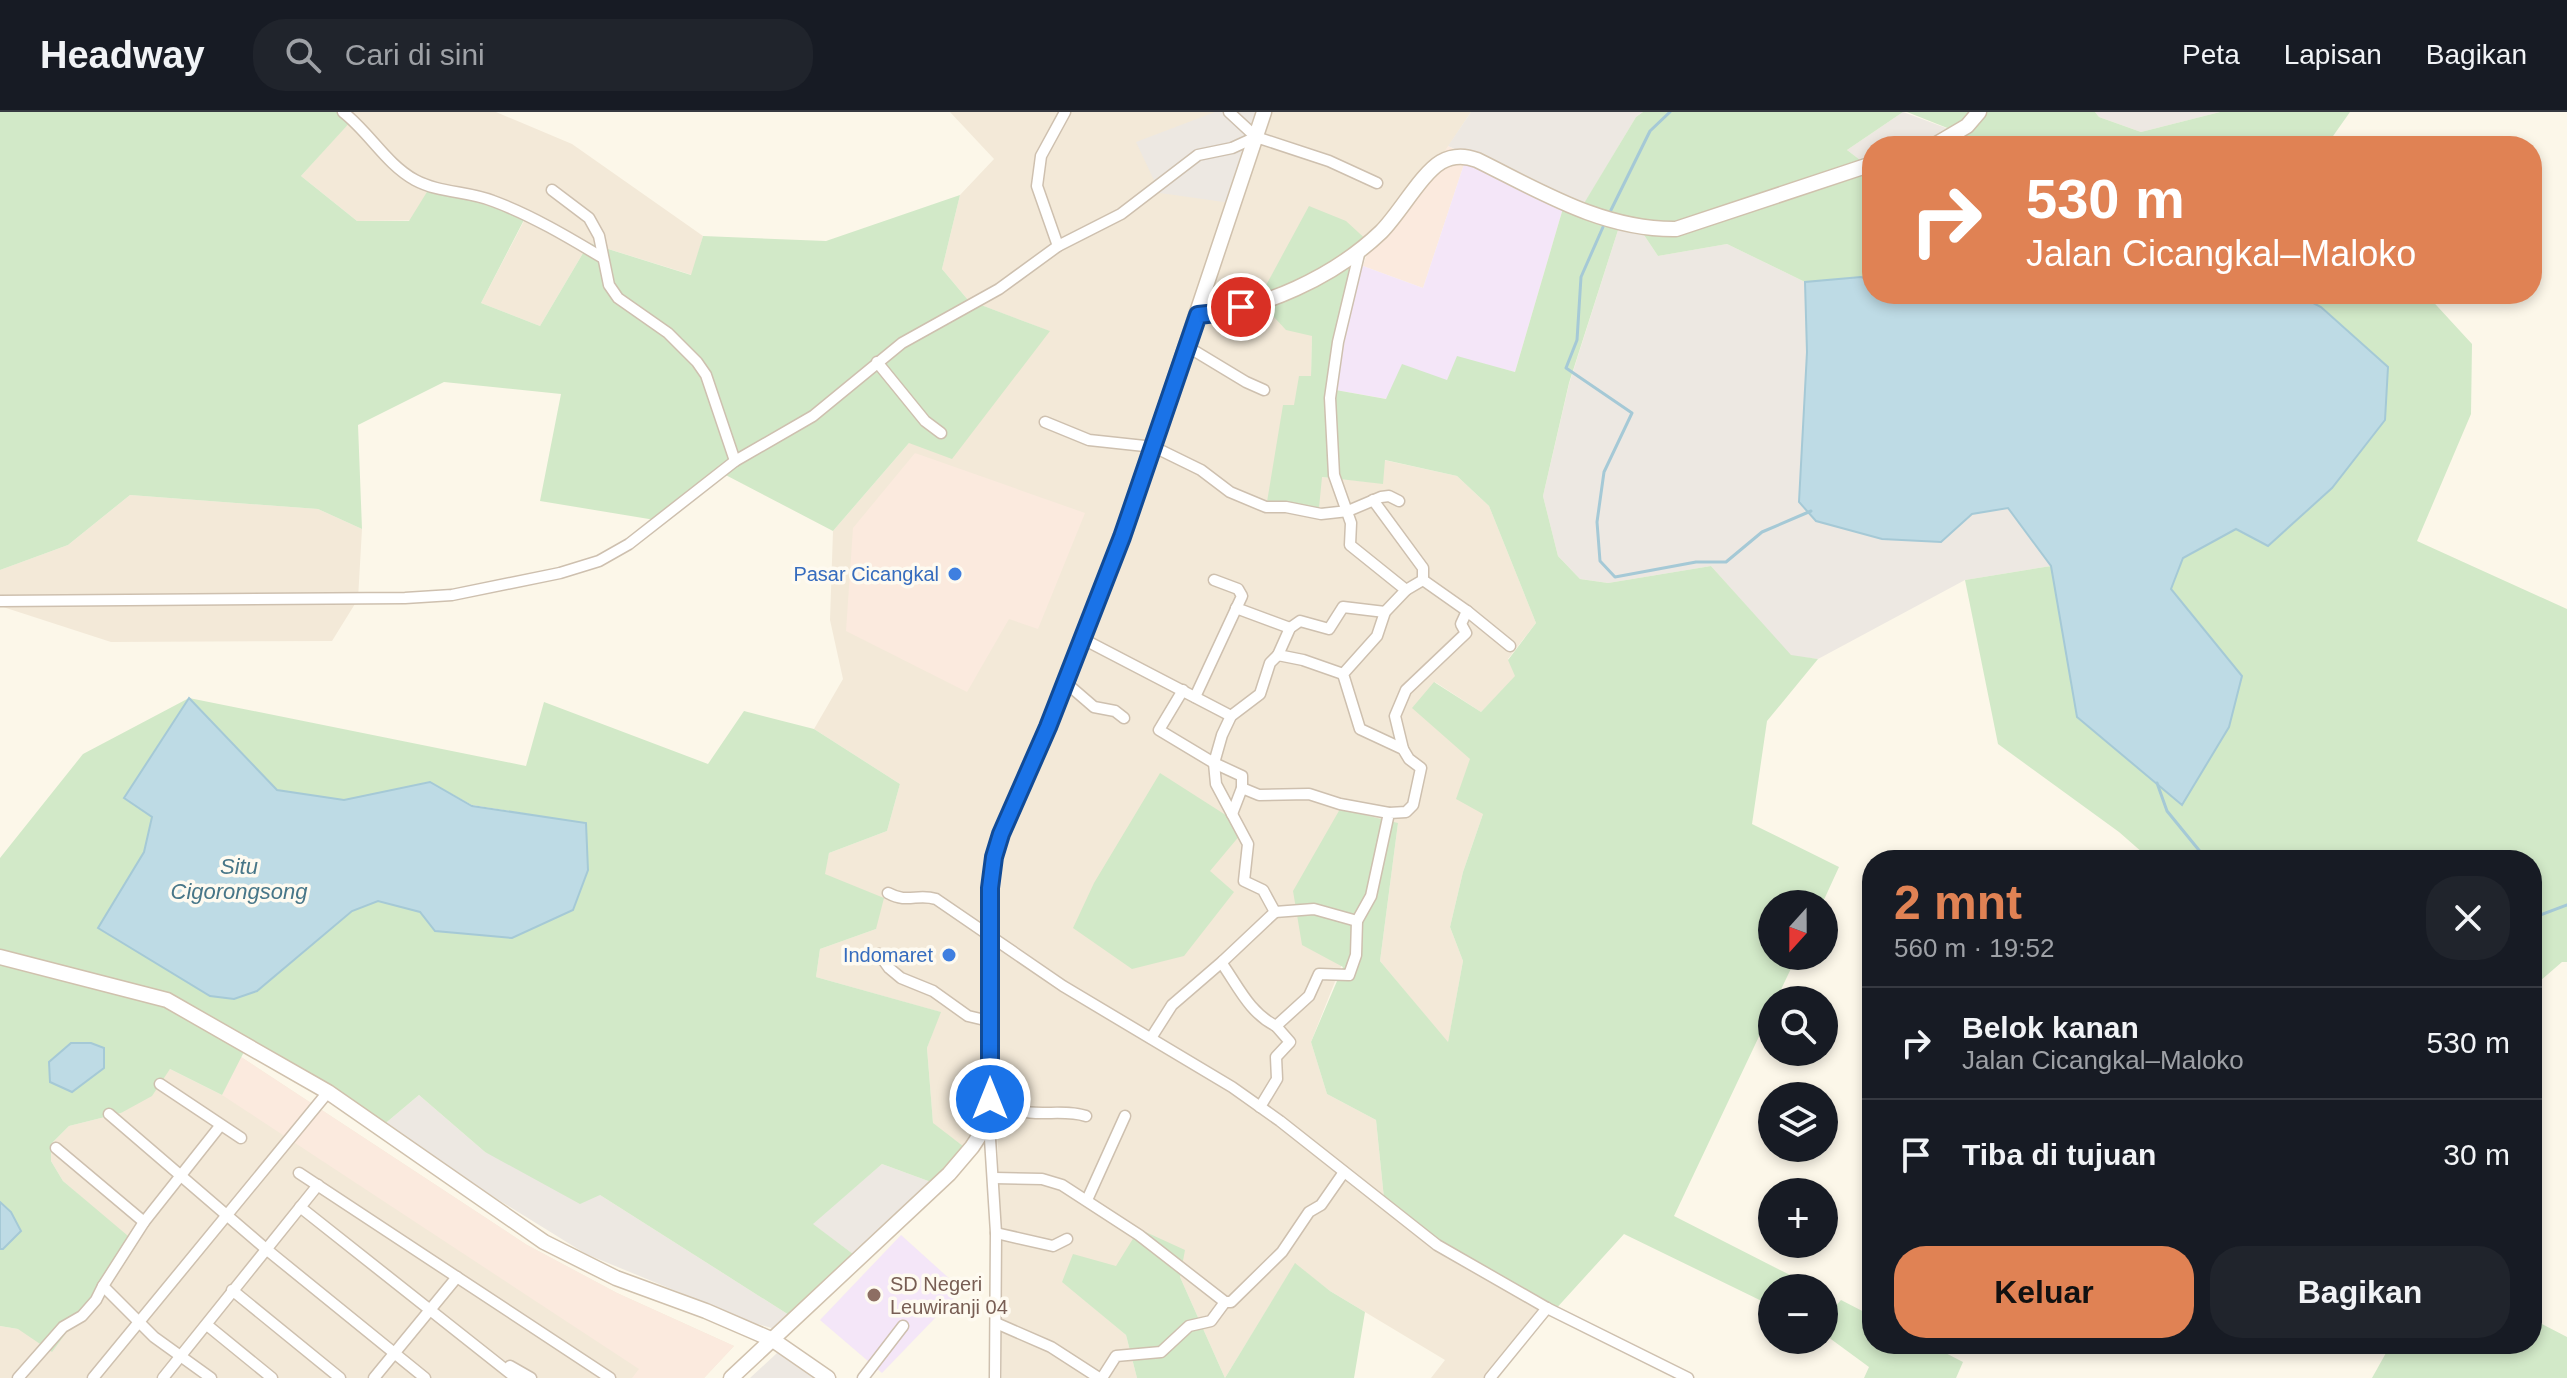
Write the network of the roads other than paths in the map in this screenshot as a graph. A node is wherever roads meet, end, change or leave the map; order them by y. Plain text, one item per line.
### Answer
1 (343, 112) edge
2 (1065, 112) edge
3 (1229, 112) edge
4 (1264, 112) edge
5 (1979, 112) edge
6 (1953, 136) edge
7 (1256, 137) junction
8 (1862, 167) edge
9 (1377, 183) dead end
10 (552, 190) dead end
11 (1058, 246) junction
12 (1360, 248) junction
13 (603, 258) junction
14 (1198, 315) junction
15 (1188, 347) junction
16 (877, 362) junction
17 (1264, 390) dead end
18 (1045, 422) dead end
19 (941, 433) dead end
20 (1154, 447) junction
21 (735, 461) junction
22 (1373, 500) junction
23 (1399, 501) dead end
24 (1348, 511) junction
25 (1214, 580) dead end
26 (1423, 580) junction
27 (1406, 590) junction
28 (0, 601) edge
29 (1236, 608) junction
30 (1467, 611) junction
31 (1385, 612) junction
32 (1290, 628) junction
33 (1083, 639) junction
34 (1510, 646) dead end
35 (1278, 655) junction
36 (1343, 674) junction
37 (1065, 682) junction
38 (1183, 690) junction
39 (1195, 697) junction
40 (1231, 716) junction
41 (1124, 718) dead end
42 (1403, 749) junction
43 (1214, 763) junction
44 (1242, 788) junction
45 (1389, 813) junction
46 (1232, 814) junction
47 (888, 893) dead end
48 (1275, 912) junction
49 (1357, 921) junction
50 (989, 935) junction
51 (879, 954) dead end
52 (0, 957) edge
53 (1223, 961) junction
54 (989, 1021) junction
55 (1276, 1026) junction
56 (1151, 1038) junction
57 (160, 1084) dead end
58 (990, 1090) junction
59 (328, 1092) junction
60 (1260, 1107) junction
61 (109, 1114) dead end
62 (1086, 1116) dead end
63 (1125, 1116) dead end
64 (989, 1121) junction
65 (220, 1126) junction
66 (241, 1138) dead end
67 (56, 1148) dead end
68 (1344, 1172) junction
69 (299, 1173) dead end
70 (181, 1176) junction
71 (994, 1178) junction
72 (318, 1185) junction
73 (1087, 1200) junction
74 (300, 1207) junction
75 (226, 1214) junction
76 (144, 1222) junction
77 (996, 1233) junction
78 (1067, 1239) dead end
79 (266, 1249) junction
80 (457, 1277) junction
81 (103, 1286) junction
82 (232, 1290) junction
83 (1225, 1302) junction
84 (1547, 1308) junction
85 (430, 1311) junction
86 (137, 1322) junction
87 (996, 1323) junction
88 (207, 1325) junction
89 (903, 1326) dead end
90 (773, 1340) junction
91 (394, 1353) junction
92 (490, 1356) junction
93 (181, 1357) junction
94 (606, 1377) edge
95 (18, 1378) edge
96 (93, 1378) edge
97 (163, 1378) edge
98 (211, 1378) edge
99 (272, 1378) edge
100 (340, 1378) edge
101 (374, 1378) edge
102 (425, 1378) edge
103 (516, 1378) edge
104 (531, 1378) edge
105 (731, 1378) edge
106 (828, 1378) edge
107 (863, 1378) edge
108 (995, 1378) edge
109 (1100, 1378) edge
110 (1490, 1378) edge
111 (1688, 1378) edge

1 - 13 street
2 - 11 street
3 - 7 street
4 - 7 main road
5 - 6 main road
7 - 9 street
7 - 11 street
7 - 14 main road
8 - 12 main road
10 - 13 street
11 - 16 street
12 - 14 main road
12 - 24 street
13 - 21 street
14 - 15 main road
15 - 17 street
15 - 20 main road
16 - 19 street
16 - 21 street
18 - 20 street
20 - 24 street
20 - 33 main road
21 - 28 street
22 - 23 street
22 - 24 street
22 - 26 street
24 - 27 street
25 - 29 street
26 - 27 street
26 - 30 street
27 - 31 street
29 - 32 street
29 - 39 street
30 - 34 street
30 - 42 street
31 - 32 street
31 - 36 street
32 - 35 street
33 - 37 main road
33 - 38 street
35 - 36 street
35 - 40 street
36 - 42 street
37 - 41 street
37 - 50 main road
38 - 39 street
38 - 43 street
39 - 40 street
40 - 43 street
42 - 45 street
43 - 44 street
43 - 46 street
44 - 45 street
44 - 46 street
45 - 49 street
46 - 48 street
47 - 50 street
48 - 49 street
48 - 53 street
49 - 55 street
50 - 54 main road
50 - 56 street
51 - 54 street
52 - 59 main road
53 - 55 street
53 - 56 street
54 - 58 main road
55 - 60 street
56 - 60 street
57 - 65 street
58 - 62 street
58 - 64 main road
59 - 75 street
59 - 90 main road
60 - 68 street
61 - 70 street
63 - 73 street
64 - 71 street
64 - 90 main road
65 - 66 street
65 - 70 street
67 - 76 street
68 - 83 street
68 - 84 street
69 - 72 street
70 - 75 street
70 - 76 street
71 - 73 street
71 - 77 street
72 - 74 street
72 - 80 street
73 - 83 street
74 - 79 street
74 - 85 street
75 - 79 street
75 - 86 street
76 - 81 street
77 - 78 street
77 - 87 street
79 - 82 street
79 - 91 street
80 - 85 street
80 - 94 street
81 - 86 street
81 - 95 street
82 - 88 street
82 - 100 street
83 - 109 street
84 - 110 street
84 - 111 street
85 - 91 street
85 - 92 street
86 - 93 street
86 - 96 street
87 - 108 street
87 - 109 street
88 - 93 street
88 - 99 street
89 - 107 street
90 - 105 main road
90 - 106 main road
91 - 101 street
91 - 102 street
92 - 103 street
92 - 104 street
93 - 97 street
93 - 98 street

